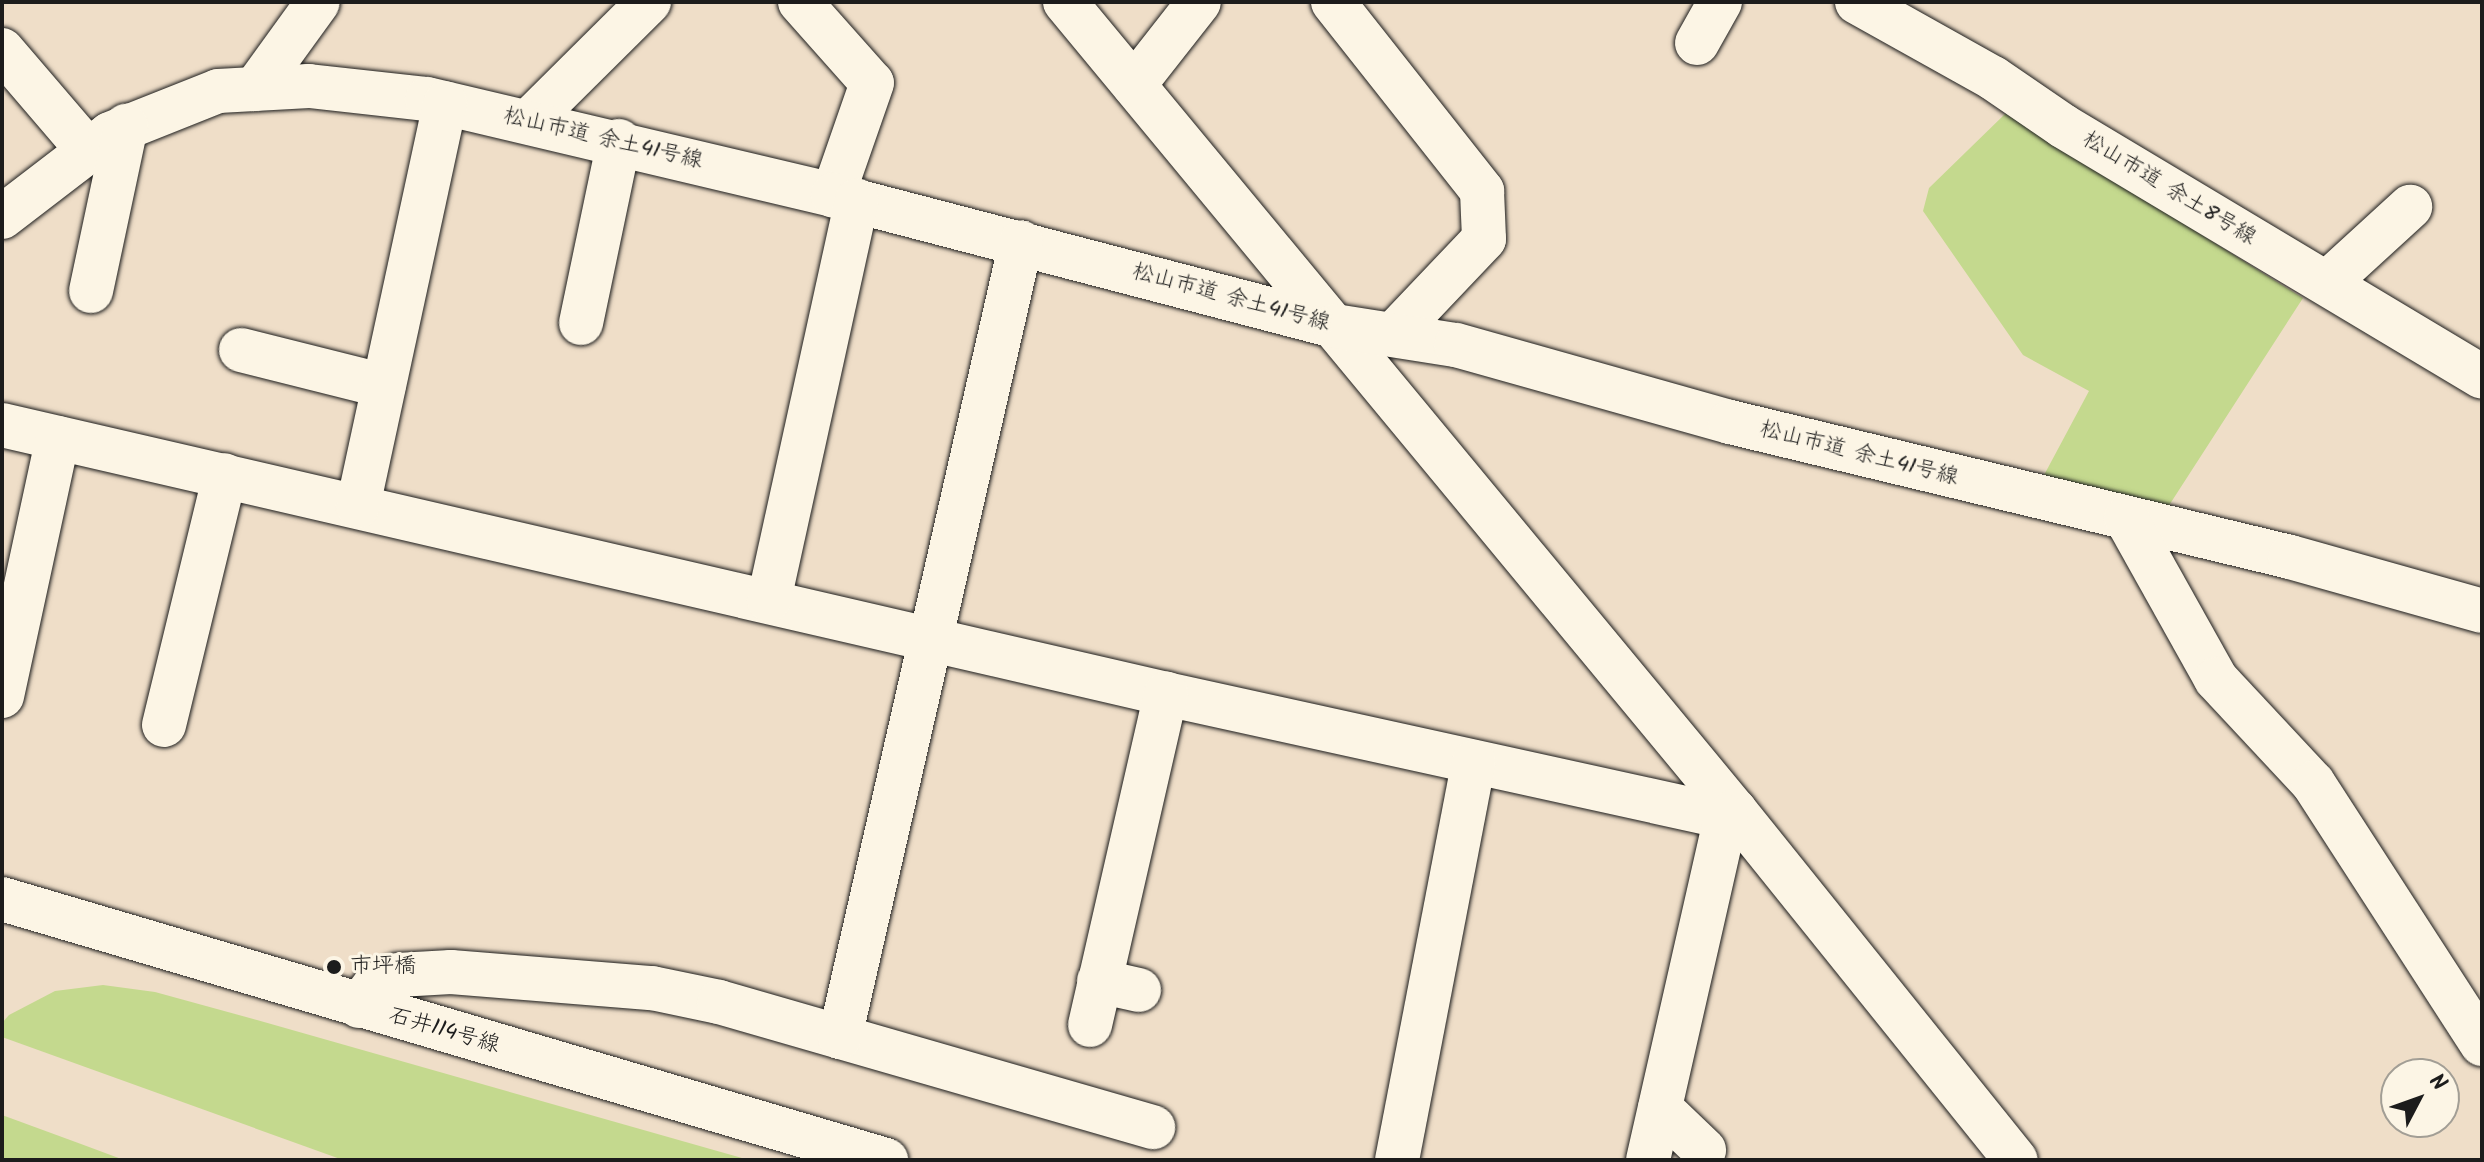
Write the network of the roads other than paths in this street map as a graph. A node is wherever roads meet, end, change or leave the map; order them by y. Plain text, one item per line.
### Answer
1 (318, 2) edge
2 (649, 2) edge
3 (800, 2) edge
4 (1065, 2) edge
5 (1199, 2) edge
6 (1333, 2) edge
7 (1720, 2) edge
8 (1857, 2) edge
9 (1697, 43) dead end
10 (2, 50) edge
11 (1134, 85) junction
12 (255, 89) junction
13 (445, 103) junction
14 (530, 120) junction
15 (126, 126) junction
16 (619, 141) junction
17 (86, 148) junction
18 (845, 198) junction
19 (2410, 207) dead end
20 (2, 217) edge
21 (1021, 242) junction
22 (2327, 283) junction
23 (91, 291) dead end
24 (581, 323) dead end
25 (1334, 326) junction
26 (1393, 335) junction
27 (241, 350) dead end
28 (2482, 377) edge
29 (384, 386) junction
30 (2, 425) edge
31 (58, 438) junction
32 (225, 475) junction
33 (358, 506) junction
34 (2126, 518) junction
35 (769, 600) junction
36 (2482, 611) edge
37 (930, 636) junction
38 (1166, 694) junction
39 (2, 696) edge
40 (164, 725) dead end
41 (1474, 762) junction
42 (1730, 814) junction
43 (2, 899) edge
44 (359, 1006) junction
45 (1090, 1025) dead end
46 (840, 1037) junction
47 (2482, 1044) edge
48 (1660, 1108) junction
49 (1153, 1127) dead end
50 (1704, 1150) dead end
51 (886, 1160) edge
52 (1397, 1160) edge
53 (1648, 1160) edge
54 (2016, 1160) edge

1 - 12 street
2 - 14 street
3 - 18 street
4 - 11 street
5 - 11 street
6 - 26 street
7 - 9 street
8 - 22 street, 松山市道 余土8号線
10 - 17 street
11 - 25 street
12 - 13 street, 松山市道 余土41号線
12 - 15 street, 松山市道 余土41号線
13 - 14 street, 松山市道 余土41号線
13 - 29 street
14 - 16 street, 松山市道 余土41号線
15 - 17 street, 松山市道 余土41号線
15 - 23 street
16 - 18 street, 松山市道 余土41号線
16 - 24 street
17 - 20 street, 松山市道 余土41号線
18 - 21 street, 松山市道 余土41号線
18 - 35 street
19 - 22 street
21 - 25 street, 松山市道 余土41号線
21 - 37 street
22 - 28 street, 松山市道 余土8号線
25 - 26 street, 松山市道 余土41号線
25 - 42 street
26 - 34 street, 松山市道 余土41号線
27 - 29 street
29 - 33 street
30 - 31 street
31 - 32 street
31 - 39 street
32 - 33 street
32 - 40 street
33 - 35 street
34 - 36 street, 松山市道 余土41号線
34 - 47 street
35 - 37 street
37 - 38 street
37 - 46 street
38 - 41 street
38 - 45 street
41 - 42 street
41 - 52 street
42 - 48 street
42 - 54 street
43 - 44 street, 石井114号線
44 - 46 street
44 - 51 street, 石井114号線
46 - 49 street
48 - 50 street
48 - 53 street

